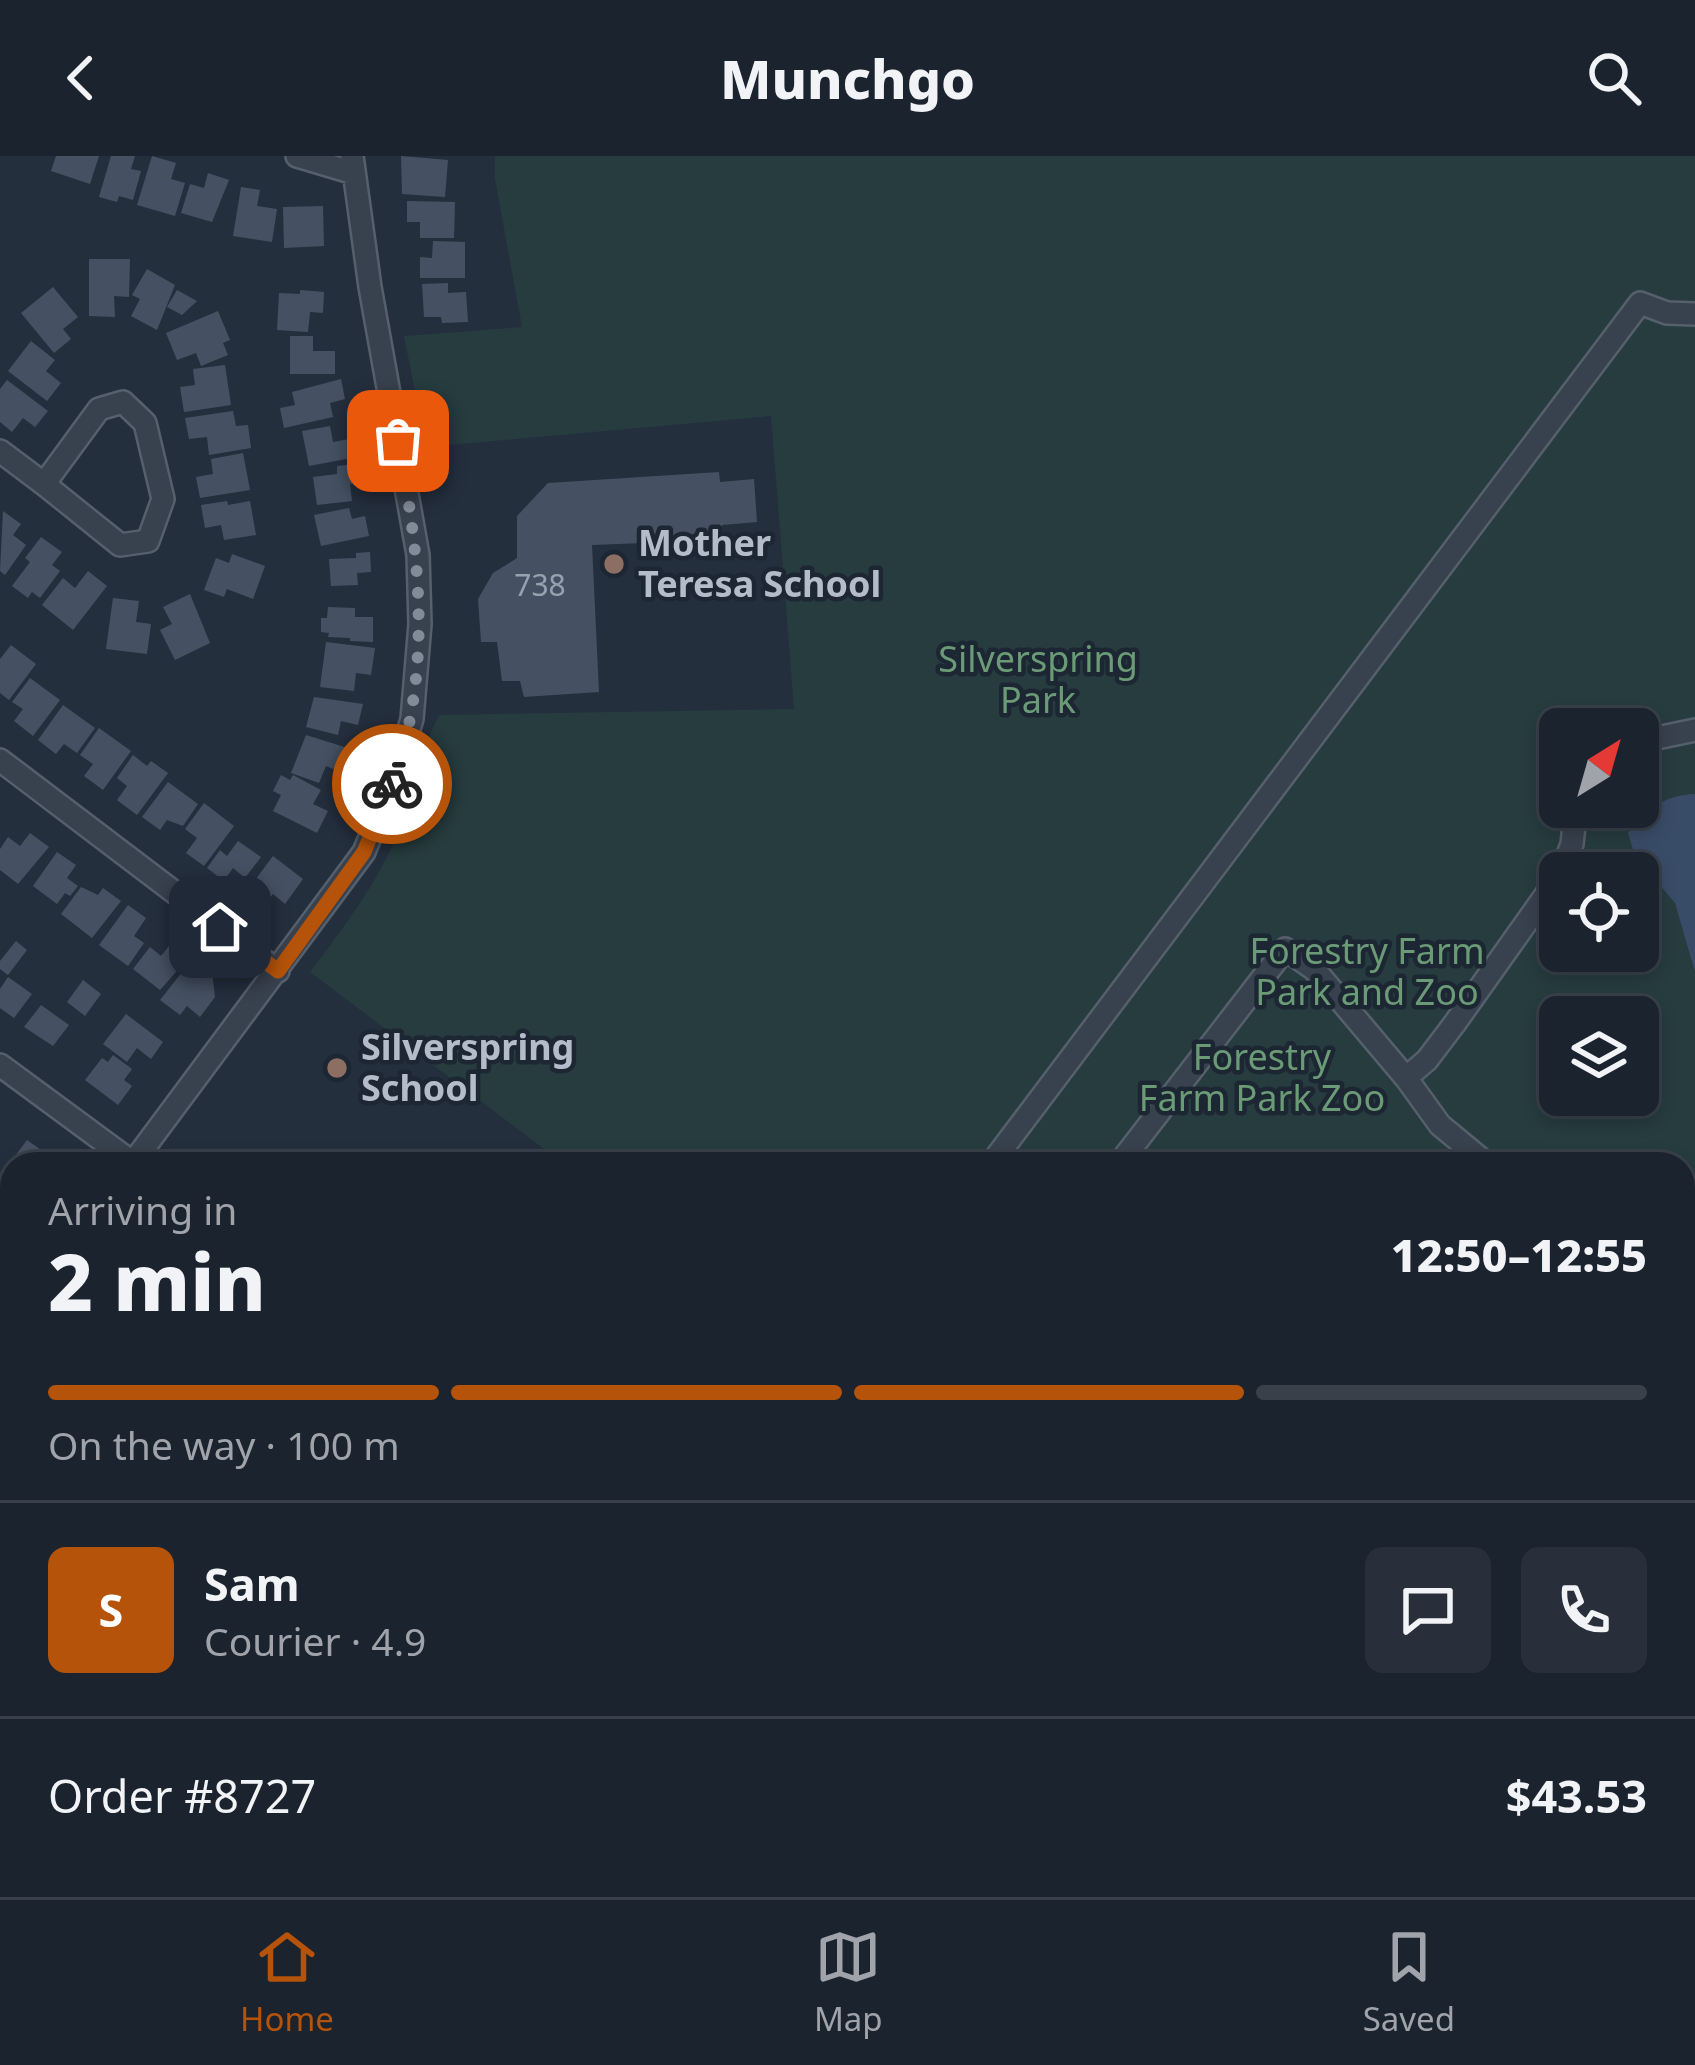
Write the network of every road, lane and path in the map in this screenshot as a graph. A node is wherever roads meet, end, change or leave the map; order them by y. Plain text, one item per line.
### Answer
1 (298, 156) edge
2 (353, 164) edge
3 (1695, 314) edge
4 (0, 451) edge
5 (44, 484) junction
6 (1695, 730) edge
7 (1659, 738) edge
8 (0, 760) edge
9 (1539, 904) edge
10 (278, 971) junction
11 (0, 1065) edge
12 (1406, 1078) junction
13 (117, 1152) edge
14 (140, 1152) edge
15 (1000, 1152) edge
16 (1128, 1152) edge
17 (1472, 1152) edge

1 - 2 street
2 - 10 street
3 - 15 street
4 - 5 street
5 - 5 street
6 - 7 street
8 - 10 street
9 - 12 street
10 - 14 street
11 - 13 street
12 - 16 street
12 - 17 street

